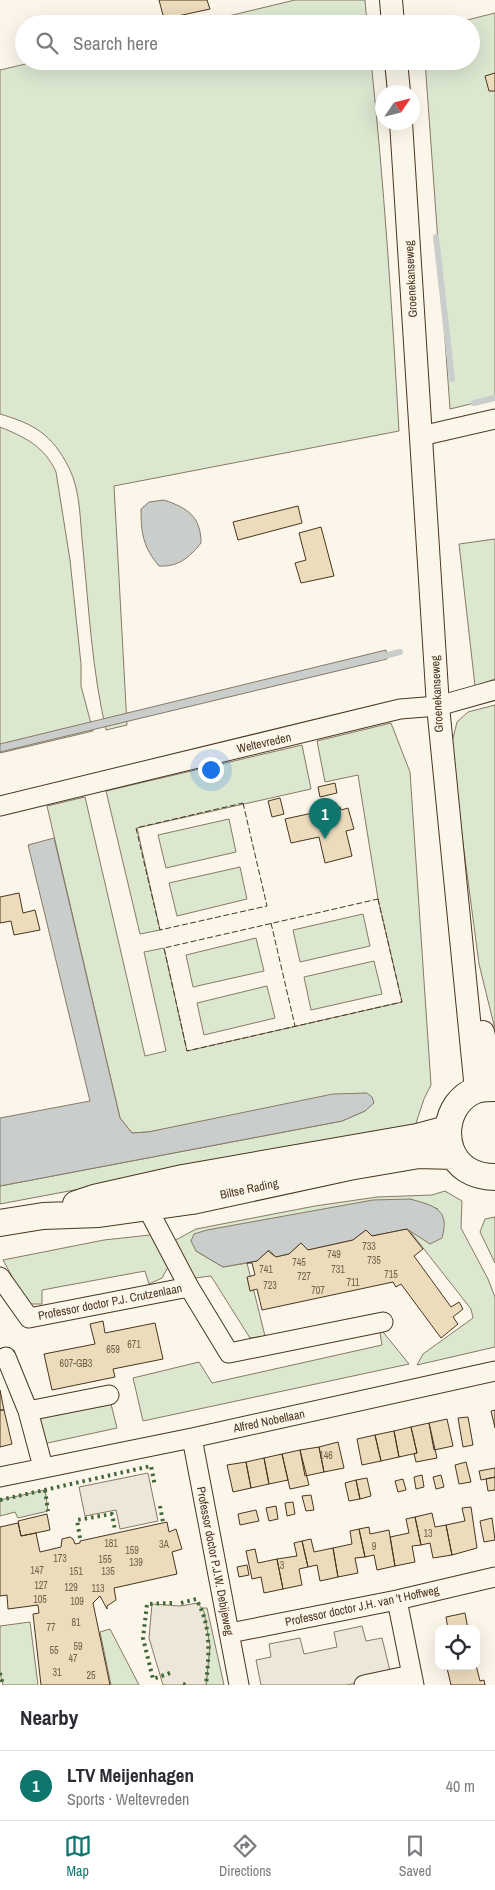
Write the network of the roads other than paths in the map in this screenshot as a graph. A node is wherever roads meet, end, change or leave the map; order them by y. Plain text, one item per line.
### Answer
1 (390, 0) edge
2 (392, 15) edge
3 (397, 70) edge
4 (398, 85) edge
5 (402, 130) edge
6 (495, 419) edge
7 (421, 436) junction
8 (495, 690) edge
9 (438, 706) junction
10 (0, 806) edge
11 (489, 1088) edge
12 (447, 1129) junction
13 (454, 1156) junction
14 (495, 1178) edge
15 (142, 1198) junction
16 (0, 1223) edge
17 (0, 1277) edge
18 (189, 1287) junction
19 (383, 1322) dead end
20 (6, 1357) dead end
21 (495, 1371) edge
22 (109, 1395) dead end
23 (28, 1411) junction
24 (192, 1438) junction
25 (43, 1467) junction
26 (0, 1476) edge
27 (495, 1576) edge
28 (397, 1600) junction
29 (230, 1633) junction
30 (413, 1680) edge
31 (239, 1685) edge
32 (364, 1685) edge

1 - 2 street
3 - 4 street
5 - 7 street, Groenekanseweg
6 - 7 street
7 - 9 street, Groenekanseweg
8 - 9 street, Weltevreden
9 - 10 street, Weltevreden
9 - 11 street, Groenekanseweg
11 - 12 main road
12 - 13 main road
12 - 15 main road, Biltse Rading
13 - 14 main road
13 - 15 main road, Biltse Rading
15 - 16 main road, Biltse Rading
15 - 18 street, Professor doctor P.J. Crutzenlaan
17 - 18 street, Professor doctor P.J. Crutzenlaan
18 - 19 street
20 - 23 street
21 - 24 street, Alfred Nobellaan
22 - 23 street
23 - 25 street
24 - 25 street, Alfred Nobellaan
24 - 29 street, Professor doctor P.J.W. Debijeweg
25 - 26 street, Alfred Nobellaan
27 - 28 street, Professor doctor J.H. van 't Hoffweg
28 - 29 street, Professor doctor J.H. van 't Hoffweg
28 - 30 street
29 - 31 street, Professor doctor P.J.W. Debijeweg
30 - 32 street

